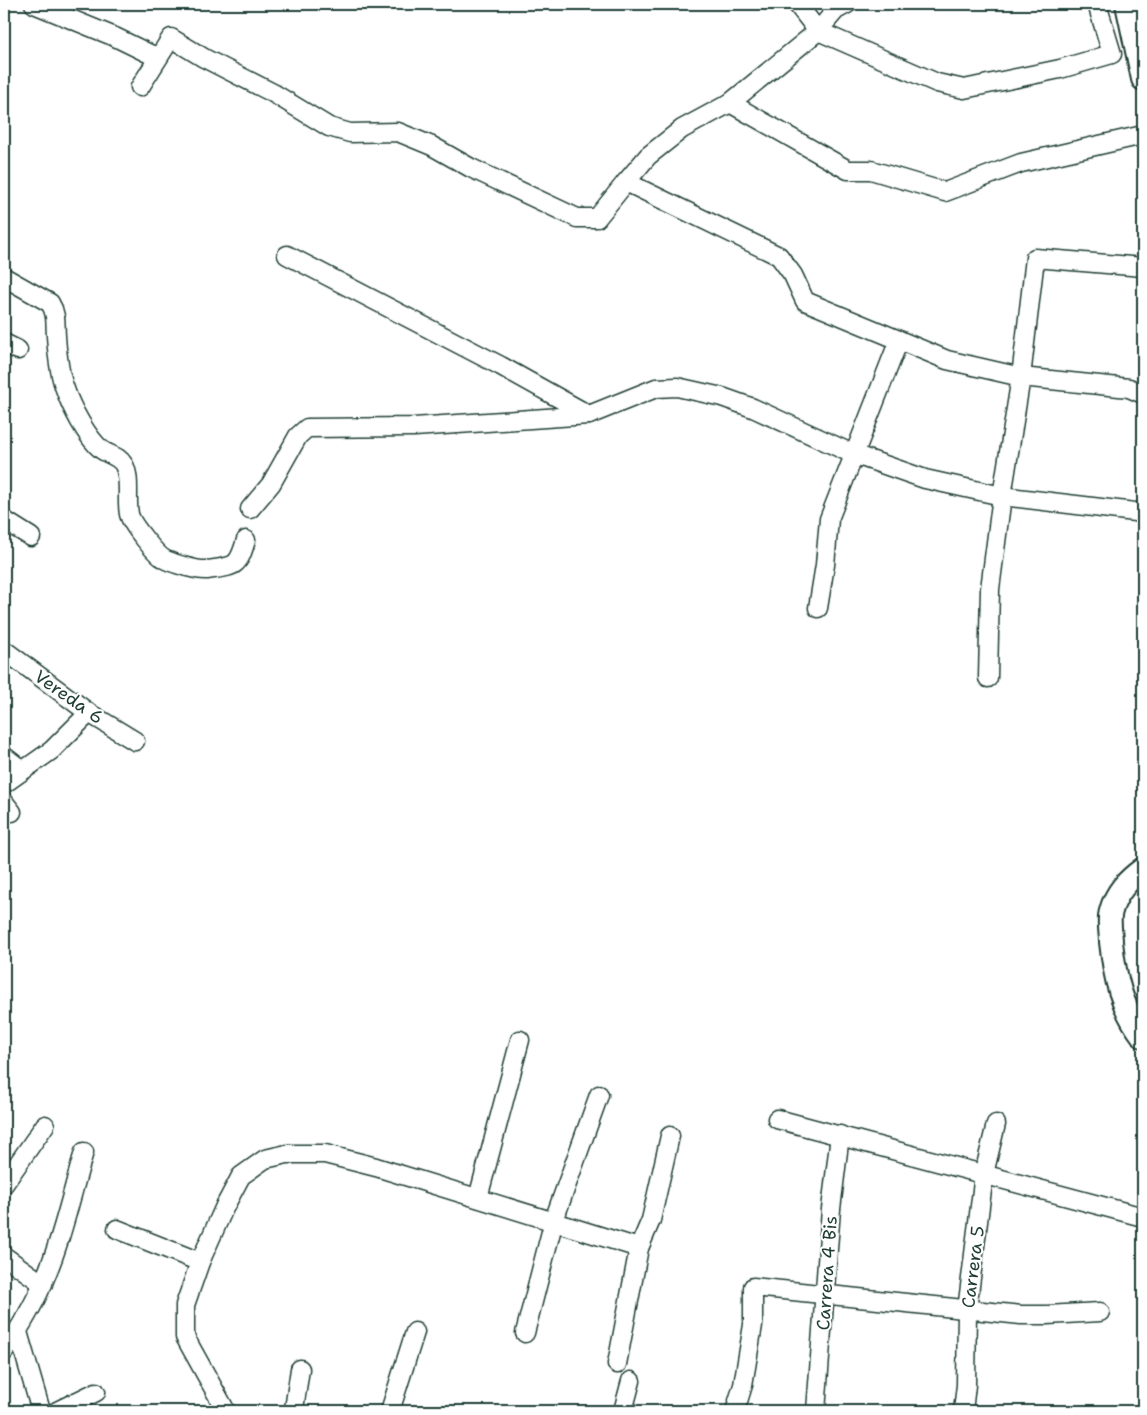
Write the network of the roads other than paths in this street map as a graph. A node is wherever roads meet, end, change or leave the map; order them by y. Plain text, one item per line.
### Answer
1 (34, 4) edge
2 (797, 4) edge
3 (847, 4) edge
4 (1097, 4) edge
5 (1127, 4) edge
6 (818, 31) junction
7 (158, 58) junction
8 (1143, 79) edge
9 (140, 87) dead end
10 (730, 103) junction
11 (1143, 135) edge
12 (626, 182) junction
13 (287, 255) dead end
14 (1143, 267) edge
15 (4, 278) edge
16 (898, 340) junction
17 (1021, 377) junction
18 (1143, 394) edge
19 (589, 414) junction
20 (853, 454) junction
21 (1002, 496) junction
22 (250, 509) dead end
23 (1143, 513) edge
24 (4, 520) edge
25 (31, 537) dead end
26 (246, 540) dead end
27 (818, 608) dead end
28 (4, 650) edge
29 (988, 678) dead end
30 (89, 713) junction
31 (135, 741) dead end
32 (4, 756) edge
33 (22, 770) junction
34 (4, 784) edge
35 (1143, 869) edge
36 (1143, 1036) edge
37 (520, 1040) dead end
38 (599, 1095) dead end
39 (777, 1119) dead end
40 (996, 1124) dead end
41 (45, 1125) dead end
42 (840, 1135) junction
43 (670, 1136) dead end
44 (84, 1152) dead end
45 (984, 1174) junction
46 (4, 1184) edge
47 (478, 1198) junction
48 (1143, 1217) edge
49 (554, 1220) junction
50 (116, 1228) dead end
51 (639, 1248) junction
52 (4, 1256) edge
53 (200, 1262) junction
54 (43, 1284) junction
55 (825, 1294) junction
56 (967, 1310) junction
57 (1100, 1312) dead end
58 (18, 1332) junction
59 (415, 1332) dead end
60 (525, 1333) dead end
61 (4, 1352) edge
62 (617, 1364) dead end
63 (300, 1369) dead end
64 (631, 1381) dead end
65 (96, 1392) dead end
66 (41, 1411) edge
67 (57, 1411) edge
68 (226, 1411) edge
69 (292, 1411) edge
70 (390, 1411) edge
71 (623, 1411) edge
72 (735, 1411) edge
73 (816, 1411) edge
74 (963, 1411) edge

1 - 7 street
2 - 6 street
3 - 6 street
4 - 6 street
5 - 8 main road
6 - 10 street
7 - 9 street
7 - 12 street
10 - 11 street
10 - 12 street
12 - 16 street
13 - 19 street
14 - 17 street
15 - 26 street
16 - 17 street
16 - 20 street
17 - 18 street
17 - 21 street
19 - 20 street
19 - 22 street
20 - 21 street
20 - 27 street
21 - 23 street
21 - 29 street
24 - 25 street
28 - 30 street, Vereda 6
30 - 31 street, Vereda 6
30 - 33 street
32 - 33 street
33 - 34 street
35 - 36 main road
37 - 47 street
38 - 49 street
39 - 42 street
40 - 45 street, Carrera 5
41 - 46 street
42 - 45 street
42 - 55 street, Carrera 4 Bis
43 - 51 street
44 - 54 street
45 - 48 street
45 - 56 street, Carrera 5
47 - 49 street
47 - 53 street
49 - 51 street
49 - 60 street
50 - 53 street
51 - 62 street
52 - 54 street
53 - 68 street
54 - 58 street
55 - 56 street
55 - 72 street
55 - 73 street, Carrera 4 Bis
56 - 57 street
56 - 74 street, Carrera 5
58 - 61 street
58 - 66 street
59 - 70 street
63 - 69 street
64 - 71 street
65 - 67 street

